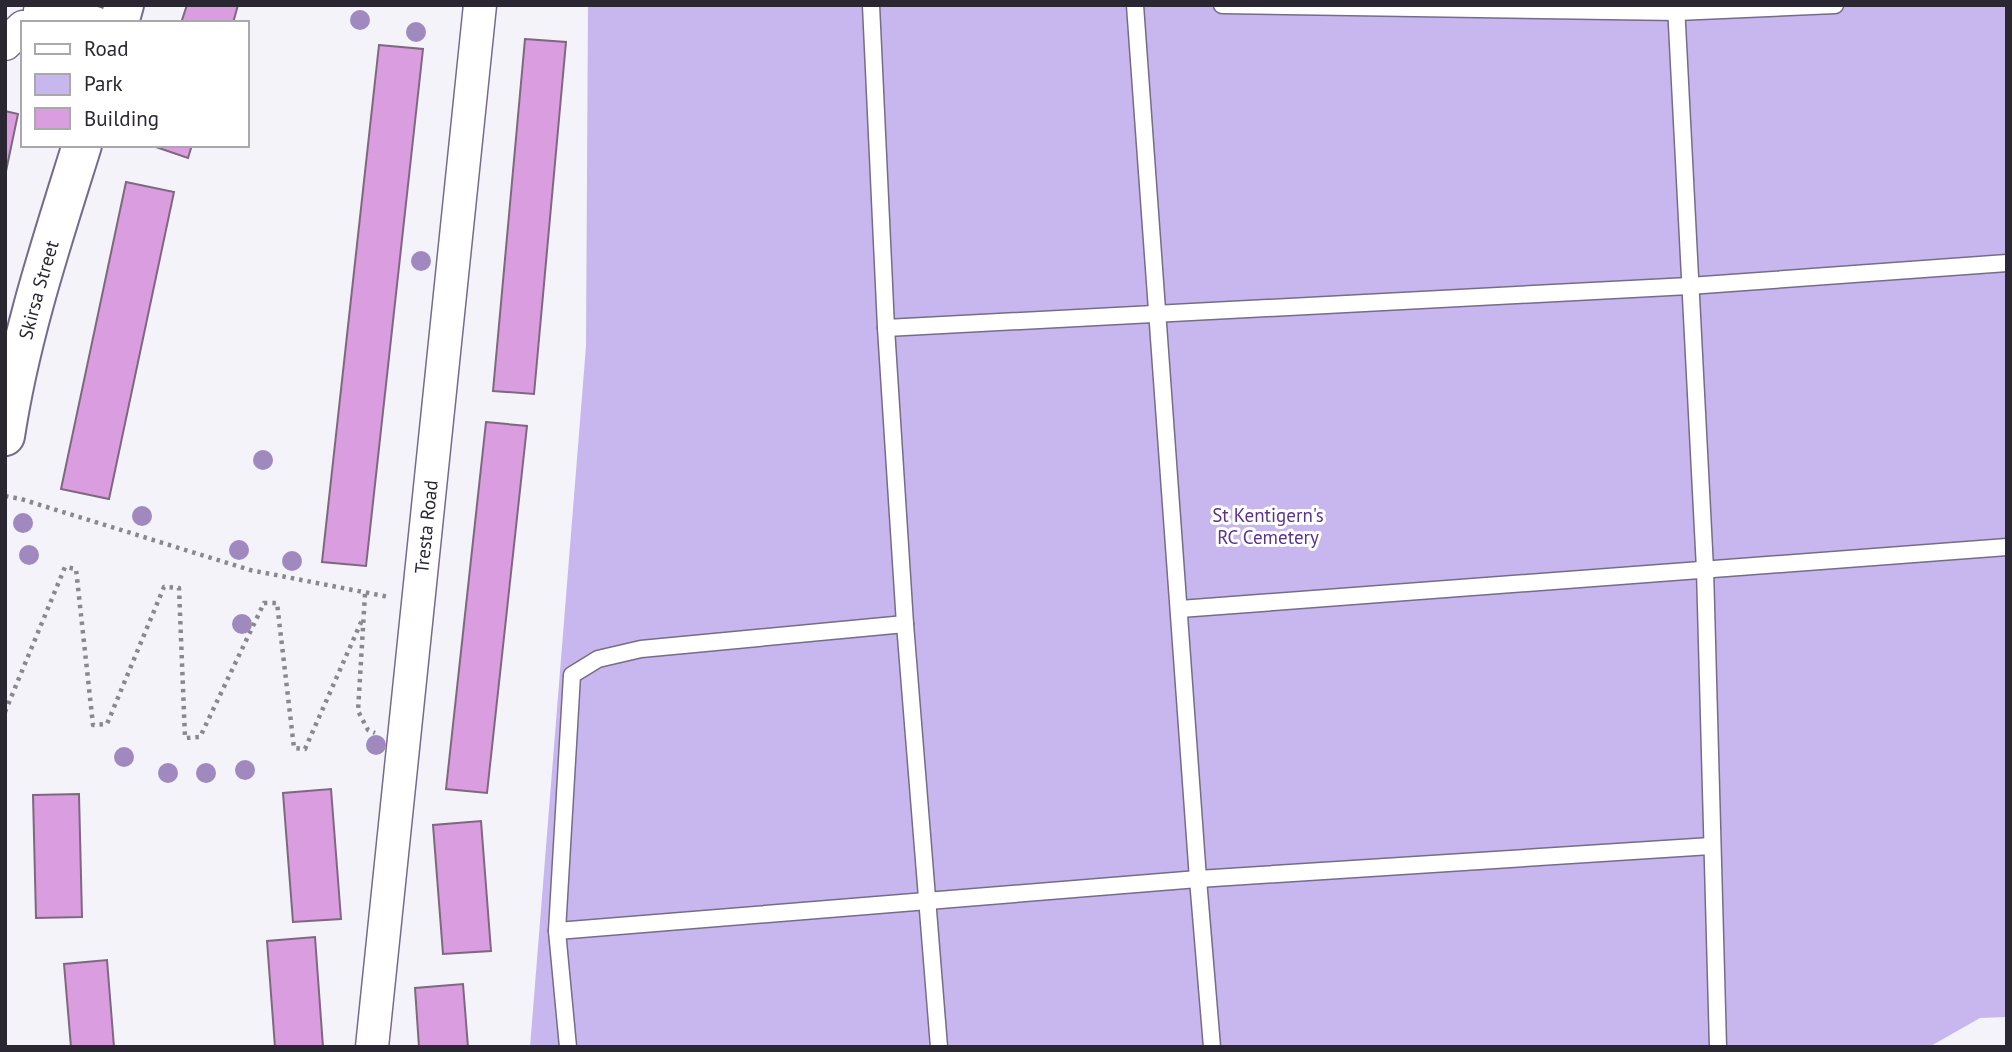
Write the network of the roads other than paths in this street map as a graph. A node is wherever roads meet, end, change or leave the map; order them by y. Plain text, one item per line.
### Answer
1 (480, 5) edge
2 (871, 5) edge
3 (1135, 5) edge
4 (1222, 5) edge
5 (1835, 5) edge
6 (1676, 8) edge
7 (32, 17) edge
8 (74, 21) edge
9 (21, 28) edge
10 (5, 44) edge
11 (81, 147) edge
12 (2007, 263) edge
13 (1689, 286) junction
14 (1157, 314) junction
15 (886, 328) junction
16 (5, 436) edge
17 (2007, 547) edge
18 (1705, 569) junction
19 (1180, 609) junction
20 (905, 624) junction
21 (1712, 846) junction
22 (1198, 880) junction
23 (927, 902) junction
24 (556, 932) junction
25 (372, 1047) edge
26 (568, 1047) edge
27 (939, 1047) edge
28 (1212, 1047) edge
29 (1718, 1047) edge

1 - 25 street, Tresta Road
2 - 15 lane
3 - 14 lane
4 - 6 lane
5 - 6 lane
6 - 13 lane
7 - 8 street
9 - 10 street
11 - 16 street, Skirsa Street
12 - 13 lane
13 - 14 lane
13 - 18 lane
14 - 15 lane
14 - 19 lane
15 - 20 lane
17 - 18 lane
18 - 19 lane
18 - 21 lane
19 - 22 lane
20 - 23 lane
20 - 24 lane
21 - 22 lane
21 - 29 lane
22 - 23 lane
22 - 28 lane
23 - 24 lane
23 - 27 lane
24 - 26 lane

